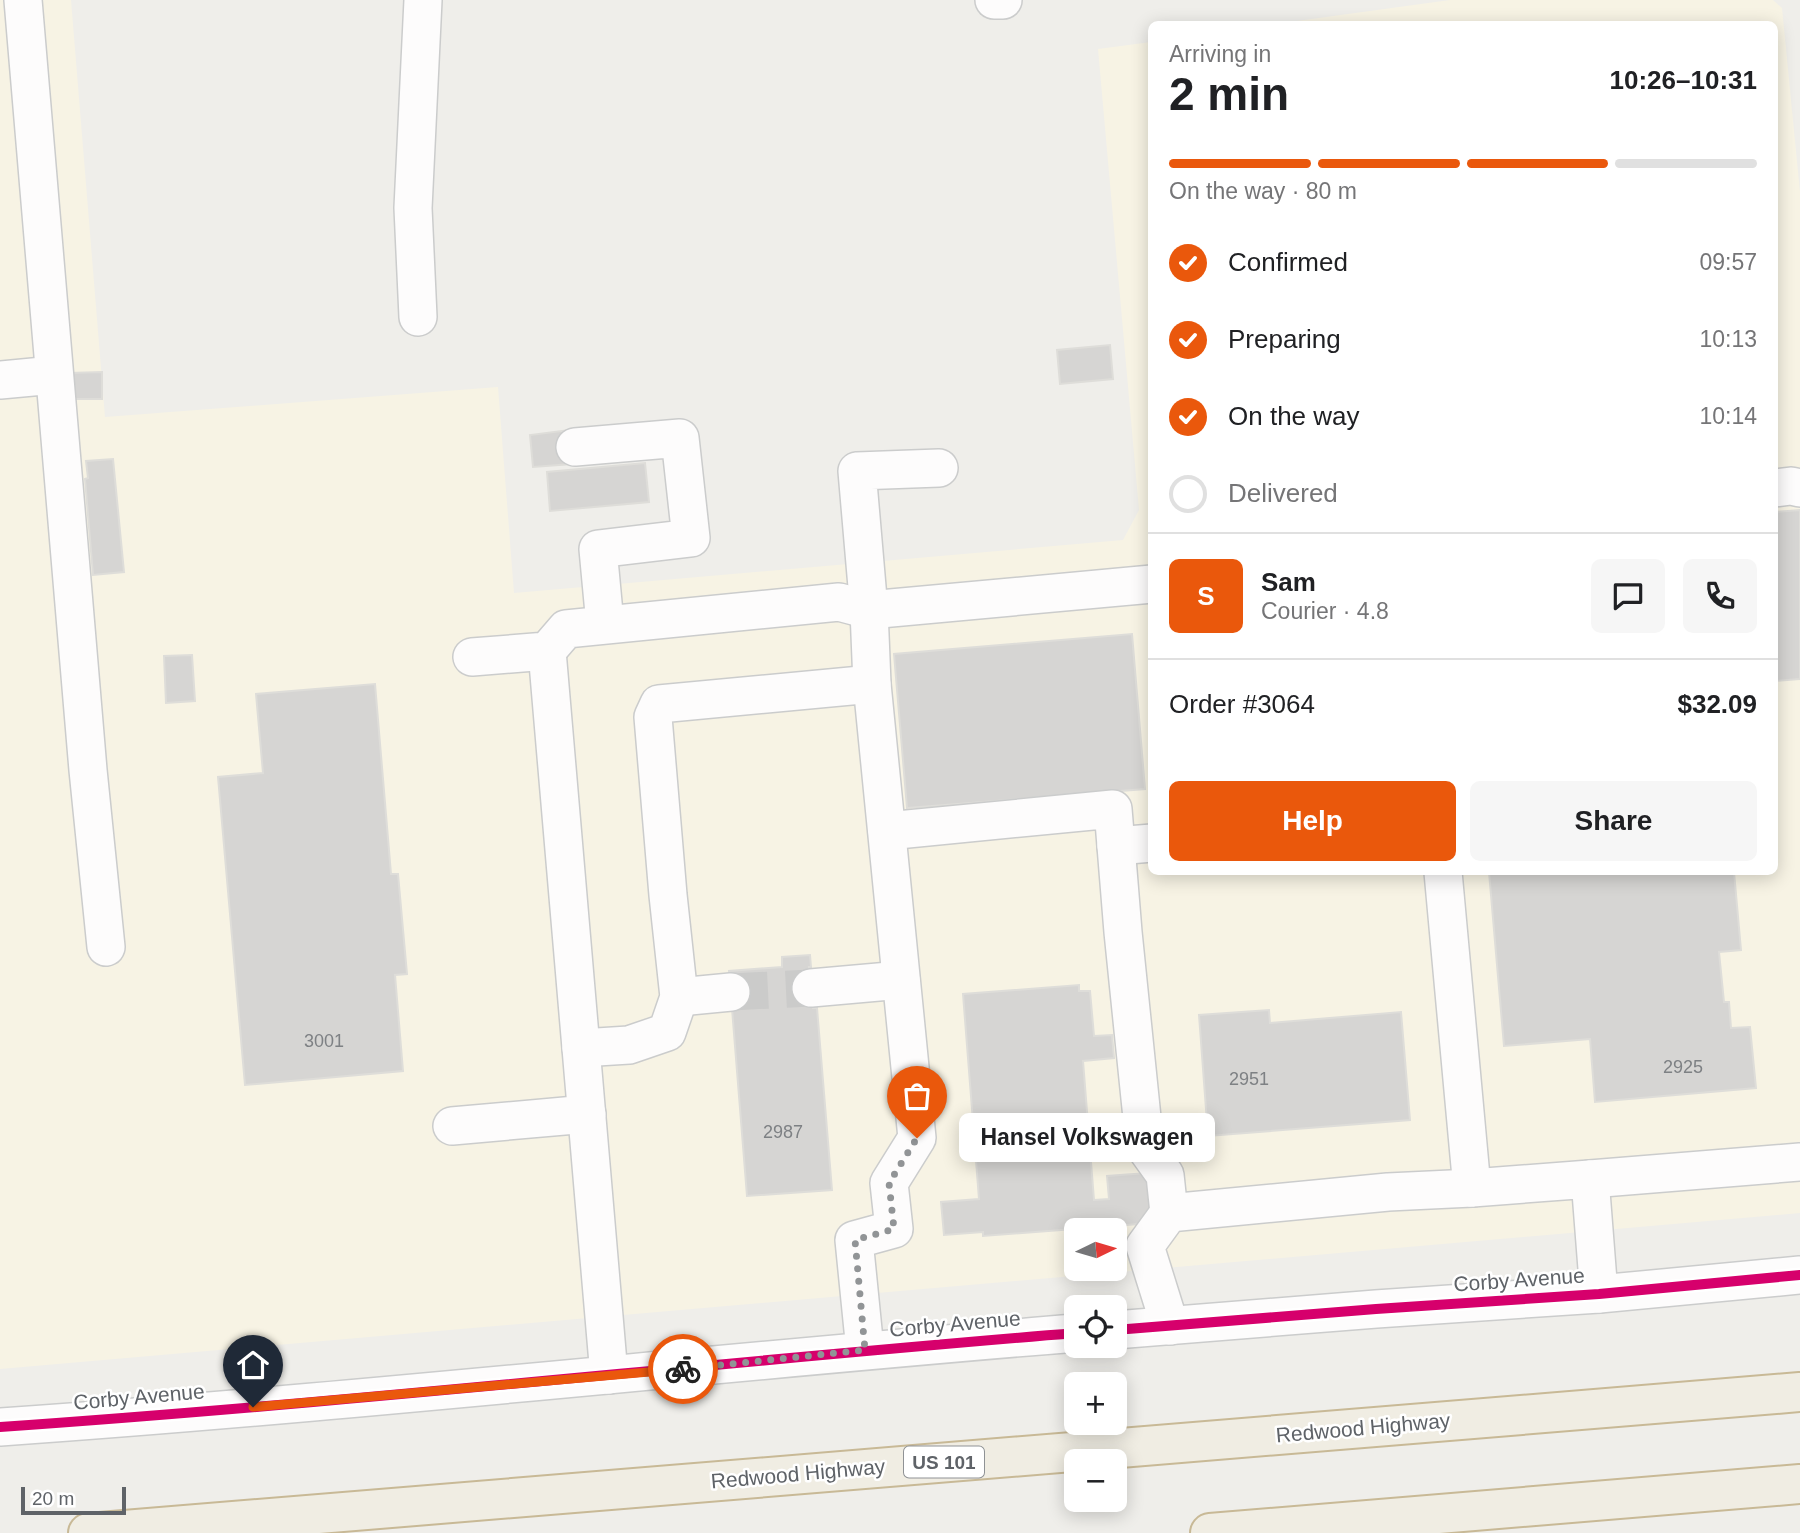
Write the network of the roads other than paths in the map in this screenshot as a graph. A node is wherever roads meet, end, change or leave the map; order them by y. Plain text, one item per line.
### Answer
1 (23, 0) edge
2 (423, 0) edge
3 (995, 0) edge
4 (1003, 0) edge
5 (418, 317) dead end
6 (54, 375) junction
7 (0, 380) edge
8 (575, 447) dead end
9 (939, 468) dead end
10 (1778, 488) edge
11 (1800, 488) edge
12 (1148, 584) edge
13 (869, 610) junction
14 (605, 624) junction
15 (547, 651) junction
16 (472, 657) dead end
17 (872, 684) junction
18 (887, 831) junction
19 (1134, 844) edge
20 (1443, 875) edge
21 (106, 947) dead end
22 (901, 980) junction
23 (811, 988) tunnel mouth
24 (731, 992) tunnel mouth
25 (679, 997) junction
26 (581, 1048) junction
27 (587, 1114) junction
28 (452, 1126) dead end
29 (1800, 1162) edge
30 (1590, 1179) junction
31 (1472, 1188) junction
32 (1169, 1213) junction
33 (1800, 1275) edge
34 (1598, 1294) junction
35 (1170, 1326) junction
36 (1127, 1329) edge
37 (1064, 1334) edge
38 (865, 1350) junction
39 (609, 1375) junction
40 (1800, 1392) edge
41 (0, 1427) edge
42 (1800, 1484) edge
43 (88, 1533) edge
44 (1210, 1533) edge

1 - 6 street
2 - 5 street
3 - 4 street
6 - 7 street
6 - 21 street
8 - 14 street
9 - 13 street
10 - 11 street
12 - 13 street
13 - 14 street
13 - 17 street
14 - 15 street
15 - 16 street
15 - 26 street
17 - 18 street
17 - 25 street
18 - 19 street
18 - 22 street
19 - 32 street
20 - 31 street
22 - 23 street
22 - 38 street
24 - 25 street
25 - 26 street
26 - 27 street
27 - 28 street
27 - 39 street
29 - 30 street
30 - 31 street
30 - 34 street
31 - 32 street
32 - 35 street
33 - 34 street, Corby Avenue
34 - 35 street, Corby Avenue
35 - 36 street, Corby Avenue
37 - 38 street, Corby Avenue
38 - 39 street, Corby Avenue
39 - 41 street, Corby Avenue
40 - 43 highway, Redwood Highway / US 101
42 - 44 highway

